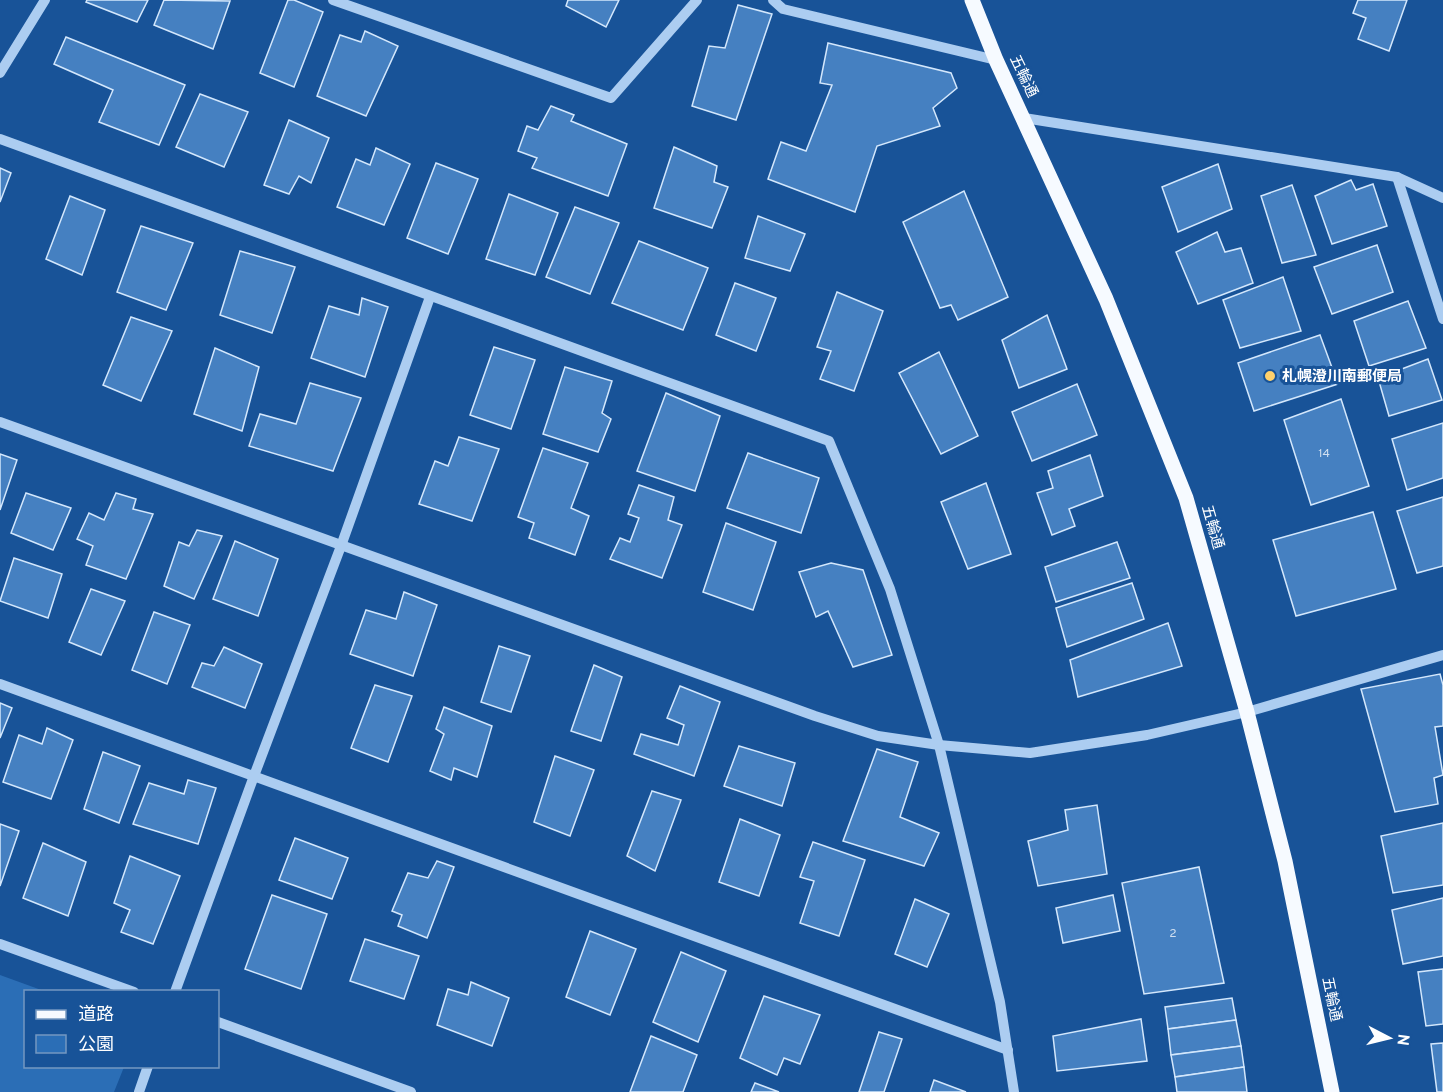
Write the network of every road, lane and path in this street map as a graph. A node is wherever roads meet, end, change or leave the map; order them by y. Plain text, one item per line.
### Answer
1 (45, 0) edge
2 (333, 0) edge
3 (697, 0) edge
4 (773, 0) edge
5 (972, 0) edge
6 (996, 60) junction
7 (0, 73) edge
8 (1024, 118) junction
9 (0, 139) edge
10 (1397, 177) junction
11 (1443, 198) edge
12 (430, 297) junction
13 (1443, 319) edge
14 (0, 422) edge
15 (341, 546) junction
16 (1443, 655) edge
17 (0, 684) edge
18 (1246, 712) junction
19 (939, 745) junction
20 (254, 777) junction
21 (0, 944) edge
22 (128, 990) edge
23 (177, 990) edge
24 (219, 1022) edge
25 (1008, 1050) junction
26 (147, 1068) edge
27 (139, 1092) edge
28 (411, 1092) edge
29 (1014, 1092) edge
30 (1332, 1092) edge

1 - 7 street
2 - 3 street
4 - 6 street
5 - 6 main road, 五輪通
6 - 8 main road, 五輪通
8 - 10 street
8 - 18 main road, 五輪通
9 - 12 street
10 - 11 street
10 - 13 street
12 - 15 street
12 - 19 street
14 - 15 street
15 - 19 street
15 - 20 street
16 - 18 street
17 - 20 street
18 - 19 street
18 - 30 main road, 五輪通
19 - 25 street
20 - 23 street
20 - 25 street
21 - 22 street
24 - 28 street
25 - 29 street
26 - 27 street

